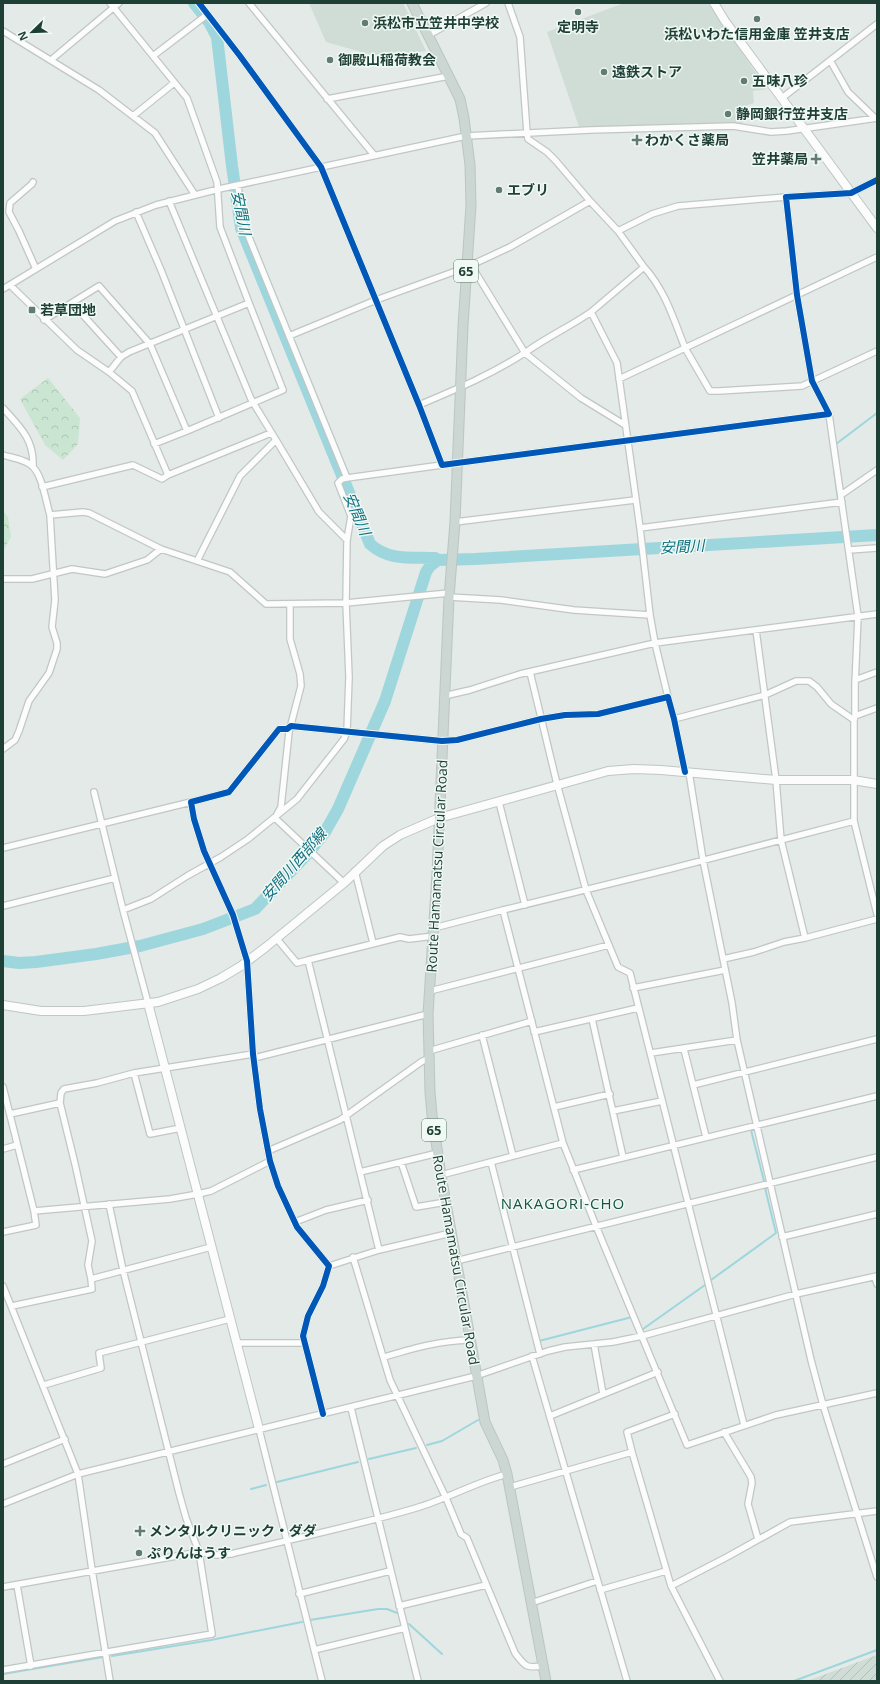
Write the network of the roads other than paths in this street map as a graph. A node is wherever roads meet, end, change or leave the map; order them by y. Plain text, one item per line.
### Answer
1 (119, 3) edge
2 (199, 3) edge
3 (249, 3) edge
4 (412, 3) edge
5 (486, 3) edge
6 (508, 3) edge
7 (714, 3) edge
8 (112, 5) edge
9 (206, 16) junction
10 (877, 24) edge
11 (3, 31) edge
12 (427, 36) junction
13 (153, 56) junction
14 (51, 60) junction
15 (831, 62) junction
16 (449, 76) junction
17 (174, 83) junction
18 (782, 98) junction
19 (328, 99) junction
20 (132, 116) junction
21 (876, 118) edge
22 (804, 129) junction
23 (527, 133) junction
24 (466, 136) junction
25 (374, 155) junction
26 (321, 167) junction
27 (877, 180) edge
28 (33, 182) dead end
29 (238, 185) junction
30 (219, 189) junction
31 (851, 193) junction
32 (195, 195) junction
33 (786, 198) junction
34 (169, 201) junction
35 (590, 201) junction
36 (136, 212) junction
37 (877, 228) edge
38 (618, 231) junction
39 (877, 257) edge
40 (468, 266) junction
41 (644, 267) junction
42 (36, 269) junction
43 (10, 285) junction
44 (3, 289) edge
45 (797, 295) junction
46 (376, 300) junction
47 (249, 303) junction
48 (72, 304) junction
49 (591, 312) junction
50 (217, 316) junction
51 (44, 320) junction
52 (184, 330) junction
53 (289, 336) junction
54 (150, 344) junction
55 (685, 348) junction
56 (877, 351) edge
57 (525, 353) junction
58 (121, 357) junction
59 (109, 372) junction
60 (620, 379) junction
61 (812, 381) junction
62 (460, 388) junction
63 (253, 403) junction
64 (419, 405) junction
65 (3, 408) edge
66 (829, 414) junction
67 (219, 418) junction
68 (625, 425) junction
69 (187, 431) junction
70 (271, 433) junction
71 (276, 440) junction
72 (628, 440) junction
73 (154, 444) junction
74 (3, 455) edge
75 (456, 463) junction
76 (442, 465) junction
77 (33, 466) junction
78 (877, 470) edge
79 (168, 476) junction
80 (345, 478) junction
81 (42, 487) junction
82 (841, 499) junction
83 (635, 500) junction
84 (50, 515) junction
85 (455, 522) junction
86 (640, 528) junction
87 (347, 540) junction
88 (877, 548) edge
89 (161, 549) junction
90 (849, 550) junction
91 (197, 561) junction
92 (52, 574) junction
93 (3, 579) edge
94 (449, 595) junction
95 (346, 603) junction
96 (290, 604) junction
97 (877, 614) edge
98 (650, 616) junction
99 (858, 616) junction
100 (756, 630) junction
101 (655, 643) junction
102 (530, 672) junction
103 (877, 672) edge
104 (855, 680) junction
105 (765, 695) junction
106 (444, 696) junction
107 (668, 697) junction
108 (877, 708) edge
109 (854, 718) junction
110 (542, 719) junction
111 (674, 719) junction
112 (291, 726) junction
113 (348, 731) junction
114 (442, 741) junction
115 (3, 749) edge
116 (687, 772) junction
117 (776, 780) junction
118 (853, 780) junction
119 (558, 784) junction
120 (877, 784) edge
121 (94, 792) dead end
122 (191, 802) junction
123 (499, 802) junction
124 (275, 818) junction
125 (439, 818) junction
126 (854, 821) junction
127 (103, 824) junction
128 (781, 840) junction
129 (3, 848) edge
130 (703, 860) junction
131 (210, 864) junction
132 (355, 871) junction
133 (115, 878) junction
134 (344, 883) junction
135 (586, 890) junction
136 (525, 905) junction
137 (3, 906) edge
138 (123, 910) junction
139 (503, 910) junction
140 (877, 914) edge
141 (877, 919) edge
142 (434, 932) junction
143 (805, 938) junction
144 (276, 939) junction
145 (373, 943) junction
146 (609, 946) junction
147 (723, 959) junction
148 (308, 960) junction
149 (247, 961) junction
150 (518, 968) junction
151 (726, 970) junction
152 (633, 988) junction
153 (430, 991) junction
154 (3, 1004) edge
155 (148, 1004) junction
156 (638, 1008) junction
157 (428, 1014) junction
158 (592, 1019) junction
159 (532, 1021) junction
160 (534, 1032) junction
161 (482, 1035) junction
162 (327, 1039) junction
163 (877, 1039) edge
164 (737, 1040) junction
165 (684, 1049) junction
166 (651, 1053) junction
167 (429, 1054) junction
168 (254, 1056) junction
169 (166, 1068) junction
170 (745, 1072) junction
171 (134, 1073) junction
172 (693, 1085) junction
173 (3, 1087) edge
174 (610, 1094) junction
175 (877, 1096) edge
176 (662, 1101) junction
177 (60, 1103) junction
178 (554, 1107) junction
179 (613, 1111) junction
180 (10, 1114) junction
181 (346, 1115) junction
182 (756, 1125) junction
183 (181, 1128) junction
184 (706, 1137) junction
185 (564, 1143) junction
186 (17, 1145) junction
187 (673, 1145) junction
188 (3, 1149) edge
189 (268, 1151) junction
190 (438, 1153) junction
191 (513, 1156) junction
192 (623, 1157) junction
193 (877, 1157) edge
194 (270, 1161) junction
195 (401, 1162) junction
196 (491, 1162) junction
197 (573, 1170) junction
198 (360, 1172) junction
199 (441, 1175) junction
200 (769, 1182) junction
201 (198, 1194) junction
202 (368, 1200) junction
203 (446, 1202) junction
204 (688, 1203) junction
205 (109, 1204) junction
206 (83, 1206) junction
207 (34, 1211) junction
208 (877, 1214) edge
209 (295, 1222) junction
210 (596, 1226) junction
211 (3, 1232) edge
212 (451, 1233) junction
213 (782, 1237) junction
214 (211, 1247) junction
215 (512, 1248) junction
216 (379, 1250) junction
217 (353, 1257) junction
218 (456, 1261) junction
219 (329, 1266) junction
220 (123, 1270) junction
221 (876, 1276) edge
222 (91, 1279) junction
223 (877, 1284) edge
224 (3, 1286) edge
225 (796, 1294) junction
226 (12, 1306) junction
227 (716, 1316) junction
228 (230, 1320) junction
229 (642, 1336) junction
230 (470, 1340) junction
231 (141, 1343) junction
232 (236, 1343) junction
233 (304, 1343) junction
234 (594, 1344) junction
235 (540, 1354) junction
236 (532, 1356) junction
237 (384, 1357) junction
238 (658, 1372) junction
239 (476, 1376) junction
240 (44, 1385) junction
241 (877, 1393) edge
242 (603, 1394) junction
243 (397, 1396) junction
244 (823, 1405) junction
245 (351, 1408) junction
246 (323, 1414) junction
247 (675, 1414) junction
248 (550, 1416) junction
249 (744, 1425) junction
250 (259, 1429) junction
251 (724, 1432) junction
252 (65, 1439) junction
253 (632, 1452) junction
254 (169, 1453) junction
255 (3, 1464) edge
256 (566, 1471) junction
257 (78, 1474) junction
258 (507, 1474) junction
259 (510, 1487) junction
260 (446, 1498) junction
261 (3, 1504) edge
262 (877, 1511) edge
263 (858, 1513) junction
264 (377, 1518) junction
265 (758, 1539) junction
266 (286, 1541) junction
267 (199, 1552) junction
268 (876, 1569) edge
269 (92, 1570) junction
270 (390, 1571) junction
271 (666, 1571) junction
272 (877, 1577) edge
273 (597, 1581) junction
274 (17, 1585) junction
275 (486, 1585) junction
276 (671, 1586) junction
277 (3, 1587) edge
278 (600, 1590) junction
279 (299, 1594) junction
280 (531, 1603) junction
281 (399, 1606) junction
282 (405, 1628) junction
283 (314, 1650) junction
284 (105, 1654) junction
285 (30, 1666) junction
286 (543, 1666) junction
287 (3, 1670) edge
288 (110, 1681) edge
289 (322, 1681) edge
290 (418, 1681) edge
291 (546, 1681) edge
292 (627, 1681) edge
293 (720, 1681) edge

1 - 8 street
2 - 9 street
3 - 19 street
4 - 12 main road, Route Hamamatsu Circular Road / 65
5 - 12 street
6 - 23 street
7 - 18 street
8 - 13 street
8 - 14 street
9 - 13 street
9 - 26 street
10 - 15 street
11 - 14 street
12 - 16 main road, Route Hamamatsu Circular Road / 65
13 - 17 street
14 - 20 street
15 - 18 street
15 - 21 street
16 - 19 street
16 - 24 main road, Route Hamamatsu Circular Road / 65
17 - 20 street
17 - 30 street
18 - 22 street
19 - 25 street
20 - 32 street
21 - 22 street
22 - 23 street
22 - 31 street
23 - 24 street
23 - 35 street
24 - 25 street
24 - 40 main road, Route Hamamatsu Circular Road / 65
25 - 26 street
26 - 29 street
26 - 46 street
27 - 31 street
28 - 42 street
29 - 30 street
29 - 53 street
30 - 32 street
30 - 47 street
31 - 33 street
31 - 37 street
32 - 34 street
33 - 38 street
33 - 45 street
34 - 36 street
34 - 50 street
35 - 38 street
35 - 40 street
36 - 42 street
36 - 52 street
38 - 41 street
39 - 45 street
40 - 46 street
40 - 57 street
40 - 62 main road, Route Hamamatsu Circular Road / 65
41 - 49 street
41 - 55 street
42 - 43 street
43 - 44 street
43 - 51 street
45 - 55 street
45 - 61 street
46 - 53 street
46 - 64 street
47 - 50 street
47 - 63 street
48 - 51 street
48 - 54 street
48 - 58 street
49 - 57 street
49 - 60 street
50 - 52 street
50 - 63 street
51 - 59 street
52 - 54 street
52 - 67 street
53 - 80 street
54 - 58 street
54 - 69 street
55 - 60 street
55 - 61 street
56 - 61 street
57 - 62 street
57 - 68 street
58 - 59 street
59 - 73 street
60 - 68 street
61 - 66 street
62 - 64 street
62 - 75 main road, Route Hamamatsu Circular Road / 65
63 - 67 street
63 - 70 street
64 - 76 street
65 - 77 street
66 - 72 street
66 - 82 street
67 - 69 street
68 - 72 street
69 - 73 street
70 - 71 street
70 - 79 street
71 - 87 street
71 - 91 street
72 - 75 street
72 - 83 street
73 - 79 street
74 - 77 street
75 - 76 street
75 - 85 main road, Route Hamamatsu Circular Road / 65
76 - 80 street
77 - 81 street
78 - 82 street
79 - 81 street
80 - 87 street
81 - 84 street
82 - 86 street
82 - 90 street
83 - 85 street
83 - 86 street
84 - 89 street
84 - 92 street
85 - 94 main road, Route Hamamatsu Circular Road / 65
86 - 98 street
87 - 95 street
88 - 90 street
89 - 91 street
89 - 92 street
90 - 99 street
91 - 96 street
92 - 93 street
92 - 115 street
94 - 95 street
94 - 98 street
94 - 106 main road, Route Hamamatsu Circular Road / 65
95 - 96 street
95 - 113 street
96 - 112 street
97 - 99 street
98 - 101 street
99 - 100 street
99 - 104 street
100 - 101 street
100 - 105 street
101 - 102 street
101 - 107 street
102 - 106 street
102 - 110 street
103 - 104 street
104 - 109 street
105 - 109 street
105 - 111 street
105 - 117 street
106 - 114 main road, Route Hamamatsu Circular Road / 65
107 - 110 street
107 - 111 street
108 - 109 street
109 - 118 street
110 - 114 street
110 - 119 street
111 - 116 street
112 - 113 street
112 - 122 street
112 - 124 street
113 - 114 street
113 - 124 street
114 - 125 main road, Route Hamamatsu Circular Road / 65
116 - 117 street
116 - 119 street
116 - 130 street
117 - 118 street
117 - 128 street
118 - 120 street
118 - 126 street
119 - 123 street
119 - 135 street
121 - 127 street
122 - 127 street
122 - 131 street
123 - 125 street
123 - 136 street
124 - 131 street
124 - 134 street
125 - 132 street
125 - 142 main road, Route Hamamatsu Circular Road / 65
126 - 128 street
126 - 140 street
127 - 129 street
127 - 133 street
128 - 130 street
128 - 143 street
130 - 135 street
130 - 147 street
131 - 138 street
131 - 149 street
132 - 134 street
132 - 145 street
133 - 137 street
133 - 138 street
134 - 144 street
135 - 136 street
135 - 146 street
136 - 139 street
138 - 155 street
139 - 142 street
139 - 150 street
141 - 143 street
142 - 145 street
142 - 153 main road, Route Hamamatsu Circular Road / 65
143 - 147 street
144 - 148 street
144 - 149 street
145 - 148 street
146 - 150 street
146 - 152 street
147 - 151 street
148 - 162 street
149 - 155 street
149 - 168 street
150 - 153 street
150 - 159 street
151 - 152 street
151 - 164 street
152 - 156 street
153 - 157 main road, Route Hamamatsu Circular Road / 65
154 - 155 street
155 - 169 street
156 - 158 street
156 - 166 street
157 - 162 street
157 - 167 main road, Route Hamamatsu Circular Road / 65
158 - 160 street
158 - 174 street
159 - 160 street
159 - 161 street
160 - 178 street
161 - 167 street
161 - 191 street
162 - 168 street
162 - 181 street
163 - 170 street
164 - 165 street
164 - 170 street
165 - 166 street
165 - 172 street
166 - 176 street
167 - 181 street
167 - 190 main road, Route Hamamatsu Circular Road / 65
168 - 169 street
168 - 189 street
169 - 171 street
169 - 183 street
170 - 172 street
170 - 182 street
171 - 177 street
171 - 183 street
172 - 184 street
173 - 180 street
174 - 178 street
174 - 179 street
175 - 182 street
176 - 179 street
176 - 187 street
177 - 180 street
177 - 206 street
178 - 185 street
179 - 192 street
180 - 186 street
181 - 189 street
181 - 198 street
182 - 184 street
182 - 200 street
183 - 201 street
184 - 187 street
185 - 191 street
185 - 197 street
186 - 188 street
186 - 207 street
187 - 192 street
187 - 204 street
189 - 194 street
190 - 195 street
190 - 199 main road, Route Hamamatsu Circular Road / 65
191 - 196 street
192 - 197 street
193 - 200 street
194 - 201 street
194 - 209 street
195 - 198 street
195 - 203 street
196 - 199 street
196 - 215 street
197 - 210 street
198 - 202 street
199 - 203 main road, Route Hamamatsu Circular Road / 65
200 - 204 street
200 - 213 street
201 - 205 street
201 - 214 street
202 - 209 street
202 - 216 street
203 - 212 main road, Route Hamamatsu Circular Road / 65
204 - 210 street
204 - 227 street
205 - 206 street
205 - 220 street
206 - 207 street
206 - 222 street
207 - 211 street
208 - 213 street
209 - 219 street
210 - 215 street
210 - 229 street
212 - 216 street
212 - 218 main road, Route Hamamatsu Circular Road / 65
213 - 225 street
214 - 220 street
214 - 228 street
215 - 218 street
215 - 235 street
216 - 217 street
217 - 219 street
217 - 237 street
218 - 230 main road, Route Hamamatsu Circular Road / 65
219 - 233 street
220 - 222 street
220 - 231 street
221 - 223 street
221 - 225 street
222 - 226 street
224 - 226 street
225 - 227 street
225 - 244 street
226 - 240 street
227 - 229 street
227 - 249 street
228 - 231 street
228 - 232 street
229 - 234 street
229 - 238 street
230 - 237 street
230 - 239 main road, Route Hamamatsu Circular Road / 65
231 - 240 street
231 - 254 street
232 - 233 street
232 - 250 street
233 - 246 street
234 - 235 street
234 - 242 street
235 - 236 street
236 - 239 street
236 - 248 street
237 - 243 street
238 - 242 street
238 - 247 street
239 - 243 street
239 - 258 main road, Route Hamamatsu Circular Road / 65
240 - 252 street
241 - 244 street
242 - 248 street
243 - 245 street
243 - 260 street
244 - 249 street
244 - 263 street
245 - 246 street
245 - 264 street
246 - 250 street
247 - 251 street
247 - 253 street
248 - 256 street
249 - 251 street
250 - 254 street
250 - 266 street
251 - 265 street
252 - 255 street
252 - 257 street
253 - 256 street
253 - 271 street
254 - 257 street
254 - 267 street
256 - 259 street
256 - 273 street
257 - 261 street
257 - 269 street
258 - 259 main road, Route Hamamatsu Circular Road / 65
258 - 260 street
259 - 280 main road, Route Hamamatsu Circular Road / 65
260 - 264 street
260 - 275 street
262 - 263 street
263 - 265 street
263 - 268 street
264 - 266 street
264 - 270 street
265 - 276 street
266 - 267 street
266 - 279 street
267 - 269 street
267 - 284 street
268 - 272 street
269 - 274 street
269 - 284 street
270 - 279 street
270 - 281 street
271 - 276 street
271 - 278 street
273 - 278 street
273 - 280 street
274 - 277 street
274 - 285 street
275 - 281 street
275 - 286 street
276 - 293 street
278 - 292 street
279 - 283 street
280 - 286 main road, Route Hamamatsu Circular Road / 65
281 - 282 street
282 - 283 street
282 - 290 street
283 - 289 street
284 - 285 street
284 - 288 street
285 - 287 street
286 - 291 main road, Route Hamamatsu Circular Road / 65

